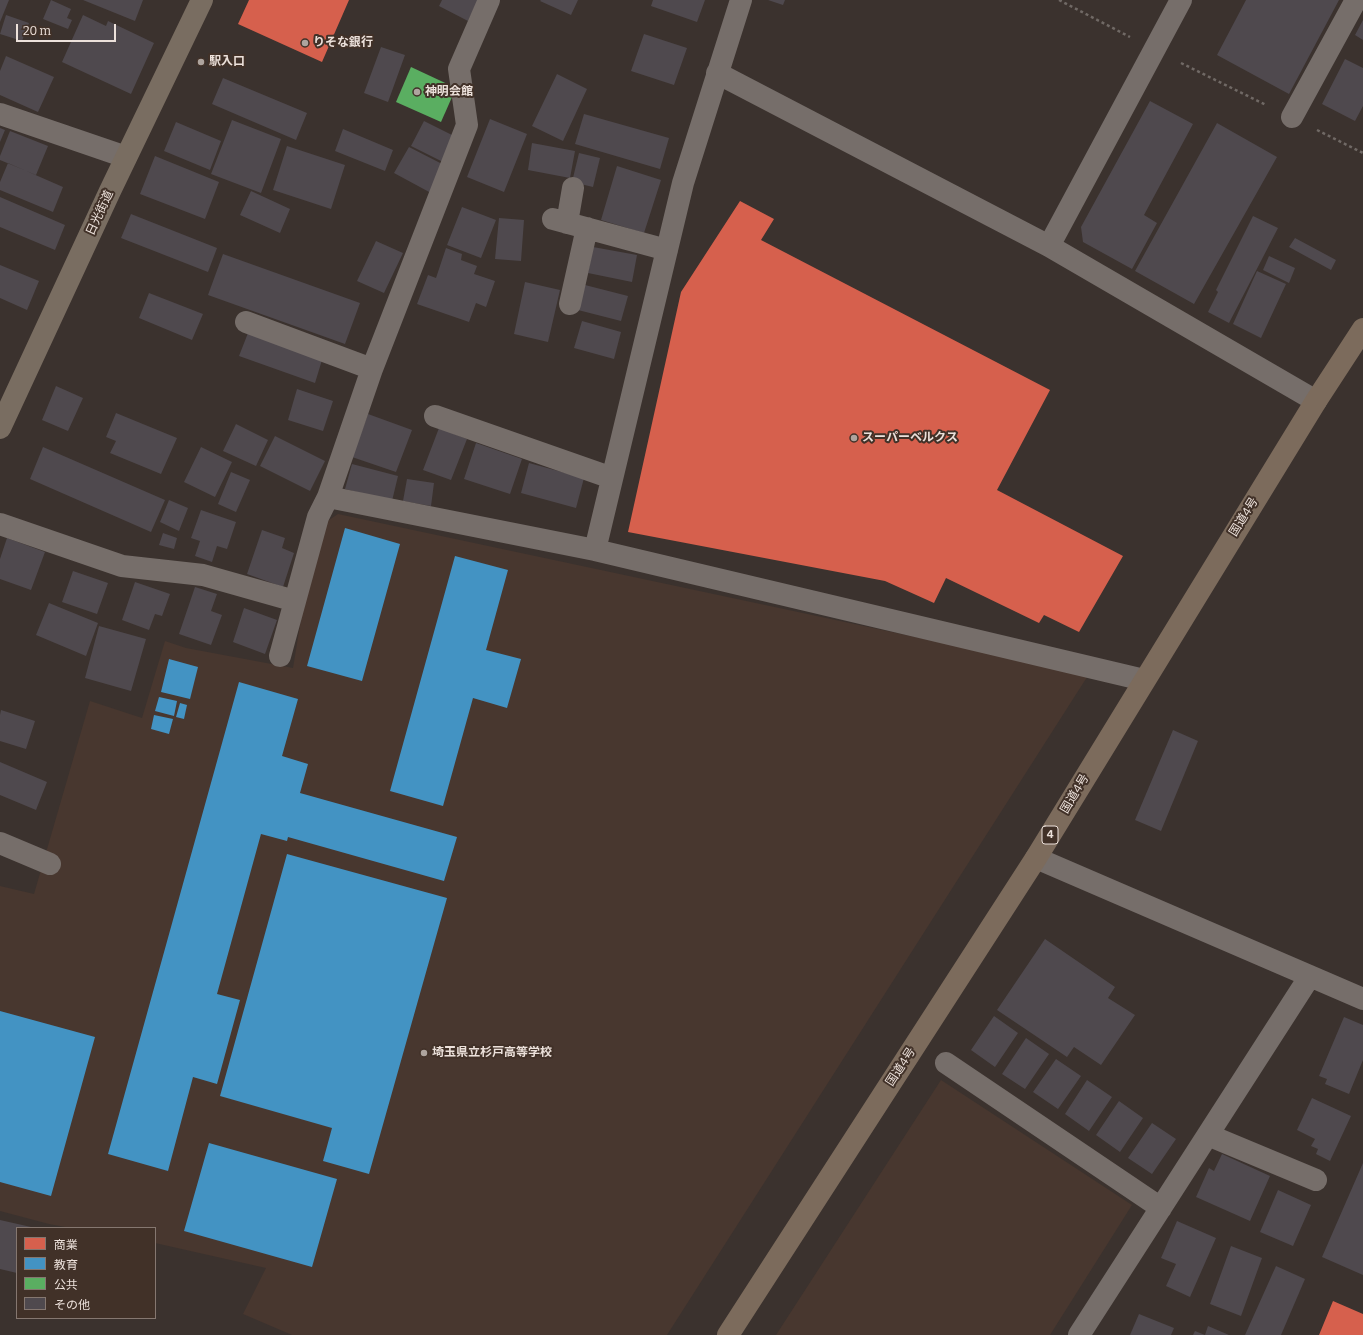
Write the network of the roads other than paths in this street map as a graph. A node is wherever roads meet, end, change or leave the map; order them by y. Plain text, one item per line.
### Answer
1 (202, 0) edge
2 (489, 0) edge
3 (741, 0) edge
4 (1181, 0) edge
5 (1356, 0) edge
6 (717, 73) junction
7 (0, 114) edge
8 (1292, 118) road end
9 (126, 158) junction
10 (573, 188) dead end
11 (569, 223) junction
12 (1048, 246) junction
13 (667, 250) junction
14 (570, 304) dead end
15 (246, 322) dead end
16 (1363, 328) edge
17 (372, 369) junction
18 (1316, 401) junction
19 (435, 416) dead end
20 (0, 428) edge
21 (612, 478) junction
22 (328, 497) junction
23 (0, 524) edge
24 (595, 550) junction
25 (295, 602) junction
26 (280, 656) dead end
27 (1144, 680) junction
28 (0, 843) edge
29 (1036, 858) junction
30 (50, 864) dead end
31 (1310, 976) junction
32 (1363, 999) edge
33 (946, 1063) dead end
34 (1208, 1135) junction
35 (1316, 1180) dead end
36 (1161, 1208) junction
37 (728, 1335) edge
38 (1079, 1335) edge

1 - 9 main road, 日光街道
2 - 17 street
3 - 6 street
4 - 12 street
5 - 8 street
6 - 12 street
6 - 13 street
7 - 9 street
9 - 20 main road, 日光街道
10 - 11 street
11 - 13 street
11 - 14 street
12 - 18 street
13 - 21 street
15 - 17 street
16 - 18 highway, 国道4号 / 4
17 - 22 street
18 - 27 highway, 国道4号 / 4
19 - 21 street
21 - 24 street
22 - 24 street
22 - 25 street
23 - 25 street
24 - 27 street
25 - 26 street
27 - 29 highway, 国道4号 / 4
28 - 30 street
29 - 31 street
29 - 37 highway, 国道4号 / 4
31 - 32 street
31 - 34 street
33 - 36 street
34 - 35 street
34 - 36 street
36 - 38 street

